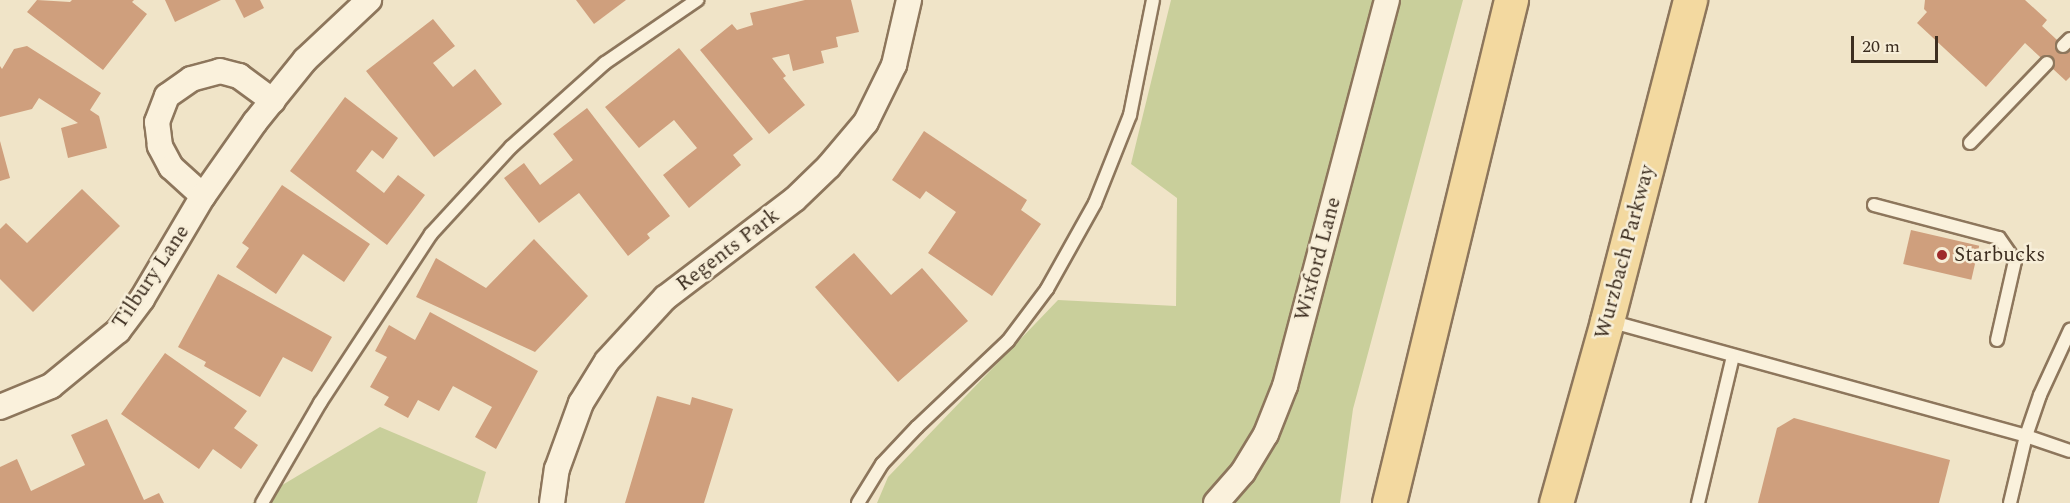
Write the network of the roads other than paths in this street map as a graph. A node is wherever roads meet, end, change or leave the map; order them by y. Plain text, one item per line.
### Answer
1 (369, 0) edge
2 (697, 0) edge
3 (909, 0) edge
4 (1153, 0) edge
5 (1387, 0) edge
6 (1511, 0) edge
7 (1690, 0) edge
8 (2047, 63) dead end
9 (273, 101) junction
10 (1970, 143) dead end
11 (203, 196) junction
12 (1874, 205) dead end
13 (1607, 321) junction
14 (2070, 330) edge
15 (1997, 340) dead end
16 (1733, 356) junction
17 (0, 407) edge
18 (2026, 436) junction
19 (2070, 452) edge
20 (262, 503) edge
21 (552, 503) edge
22 (858, 503) edge
23 (1216, 503) edge
24 (1389, 503) edge
25 (1556, 503) edge
26 (1698, 503) edge
27 (2010, 503) edge

1 - 9 street, Tilbury Lane
2 - 20 lane
3 - 21 street, Regents Park
4 - 22 lane
5 - 23 street, Wixford Lane
6 - 24 main road
7 - 13 main road, Wurzbach Parkway
8 - 10 lane
9 - 11 street, Tilbury Lane
9 - 11 street
11 - 17 street, Tilbury Lane
12 - 15 lane
13 - 16 lane
13 - 25 main road, Wurzbach Parkway
14 - 18 lane
16 - 18 lane
16 - 26 lane
18 - 19 lane
18 - 27 lane

